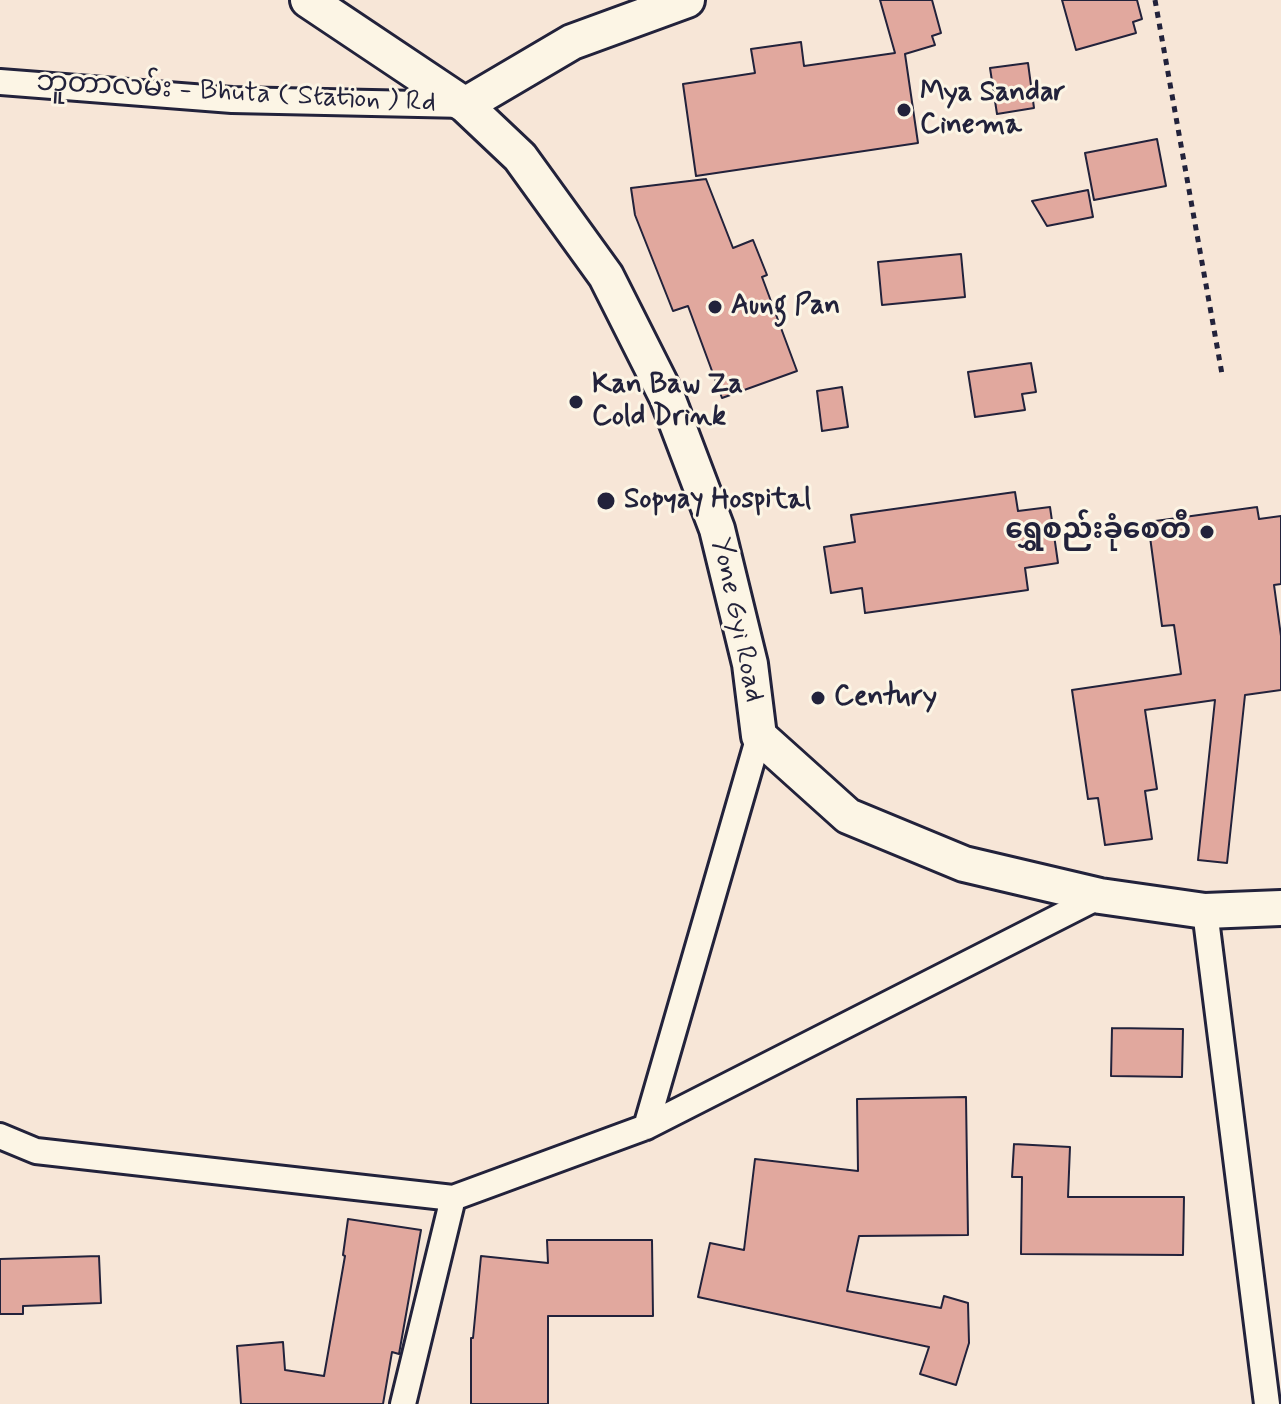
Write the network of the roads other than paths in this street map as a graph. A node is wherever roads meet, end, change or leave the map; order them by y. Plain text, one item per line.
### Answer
1 (308, 0) edge
2 (687, 0) edge
3 (0, 82) edge
4 (465, 105) junction
5 (759, 736) junction
6 (1100, 896) junction
7 (1281, 908) edge
8 (1205, 911) junction
9 (646, 1127) junction
10 (0, 1136) edge
11 (453, 1198) junction
12 (1271, 1400) edge
13 (403, 1404) edge

1 - 4 street, Yone Gyi Road
2 - 4 street, ဘူတာလမ်း - Bhuta ( Station ) Rd
3 - 4 street, ဘူတာလမ်း - Bhuta ( Station ) Rd
4 - 5 street, Yone Gyi Road
5 - 6 street, Yone Gyi Road
5 - 9 street
6 - 8 street, Yone Gyi Road
6 - 9 street
7 - 8 street, Yone Gyi Road
8 - 12 street
9 - 11 street
10 - 11 street
11 - 13 street

